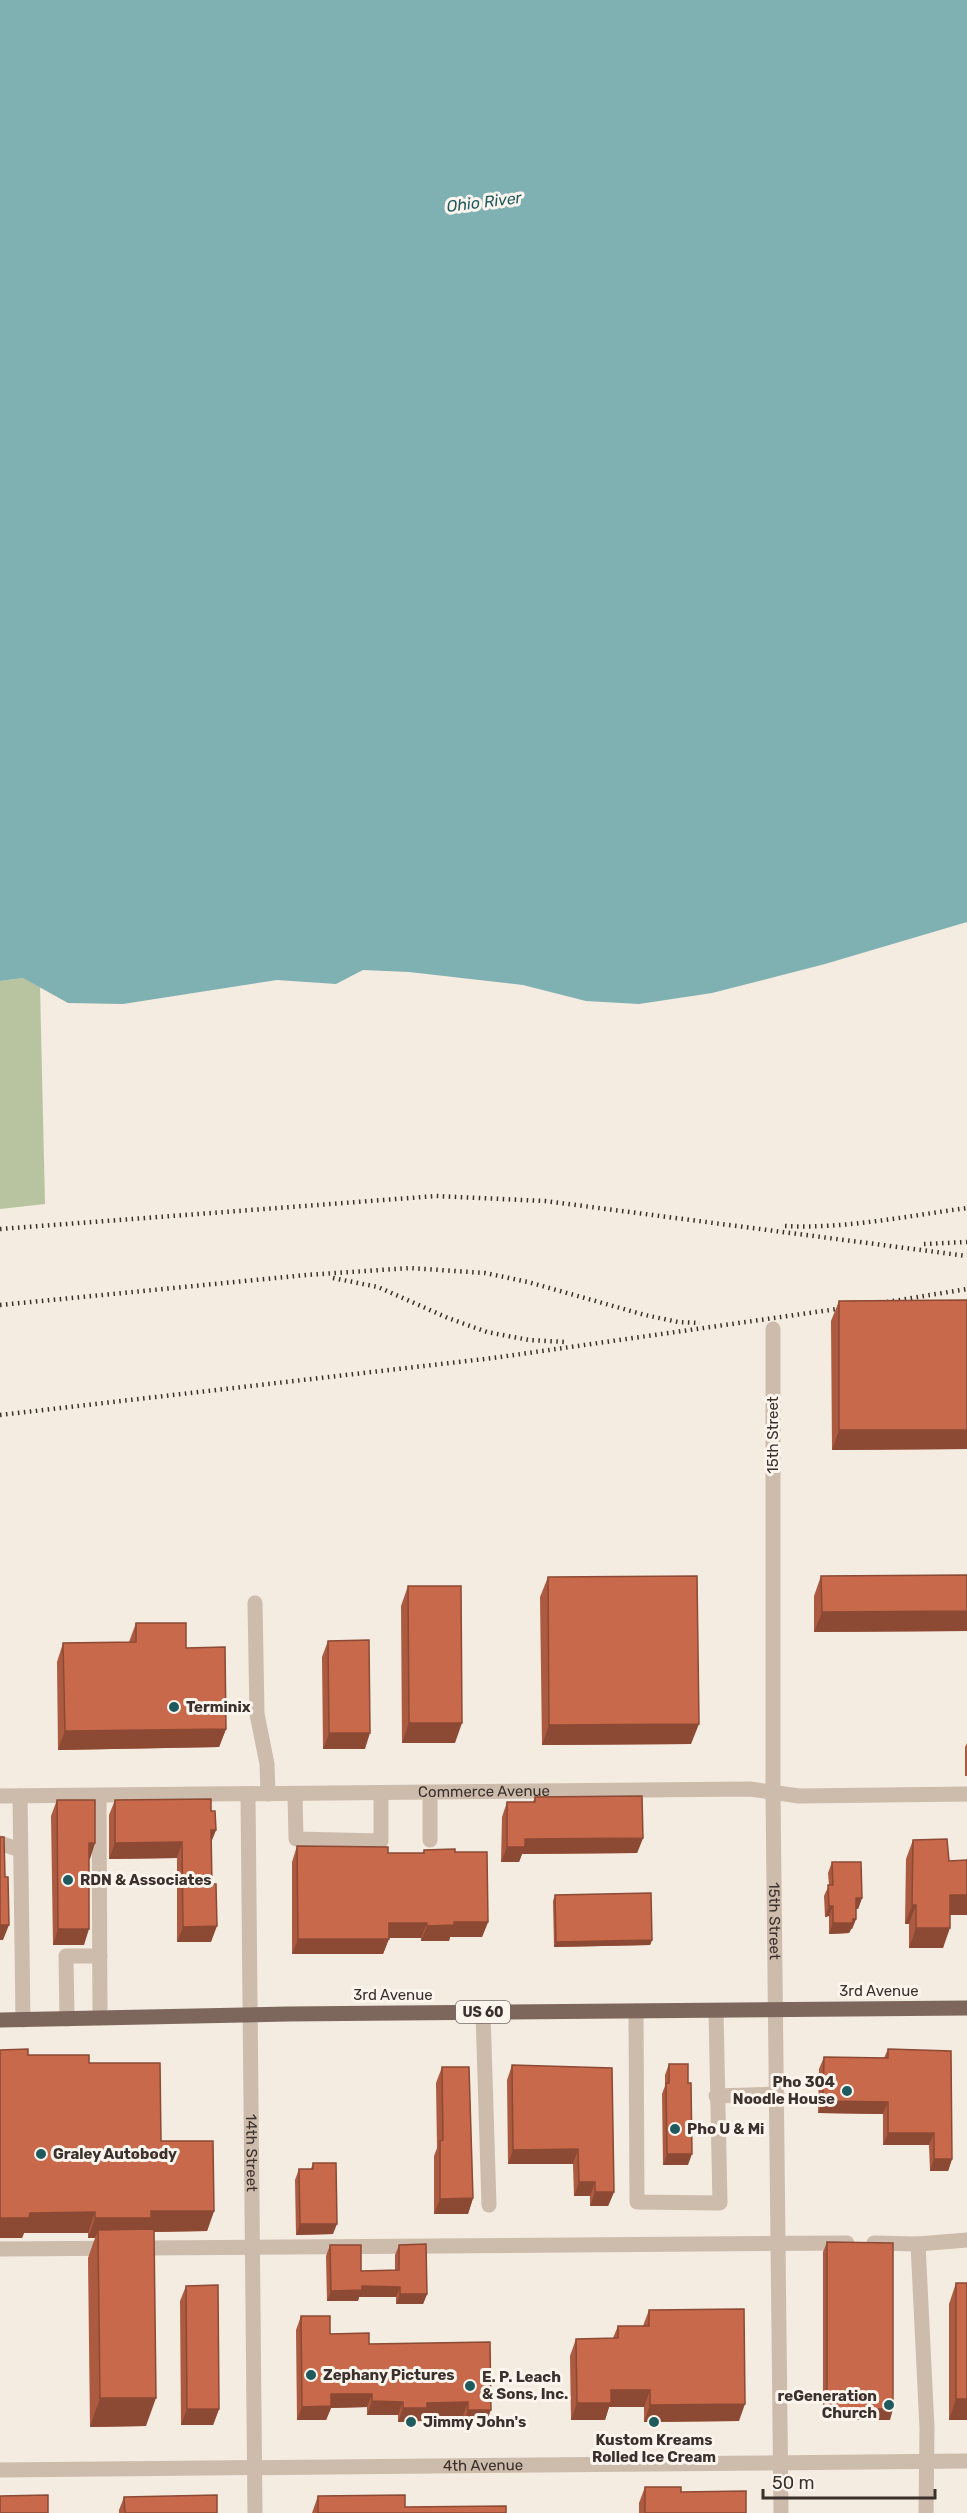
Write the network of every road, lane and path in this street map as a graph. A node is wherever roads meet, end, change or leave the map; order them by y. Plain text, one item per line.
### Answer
1 (773, 1329) dead end
2 (255, 1603) dead end
3 (773, 1792) junction
4 (381, 1793) junction
5 (430, 1793) junction
6 (268, 1794) junction
7 (295, 1794) junction
8 (967, 1794) edge
9 (248, 1795) junction
10 (0, 1796) edge
11 (20, 1796) junction
12 (99, 1796) junction
13 (430, 1840) dead end
14 (0, 1843) edge
15 (21, 1850) junction
16 (100, 1956) junction
17 (967, 2008) edge
18 (716, 2010) junction
19 (776, 2010) junction
20 (636, 2011) junction
21 (483, 2012) junction
22 (250, 2015) junction
23 (100, 2018) junction
24 (67, 2019) junction
25 (0, 2020) edge
26 (23, 2020) junction
27 (777, 2094) junction
28 (716, 2096) junction
29 (489, 2205) dead end
30 (967, 2240) edge
31 (778, 2242) junction
32 (918, 2244) junction
33 (252, 2248) junction
34 (0, 2249) edge
35 (926, 2460) junction
36 (967, 2461) edge
37 (780, 2463) junction
38 (254, 2467) junction
39 (0, 2470) edge
40 (255, 2513) edge
41 (781, 2513) edge
42 (926, 2513) edge

1 - 3 street, 15th Street
2 - 6 street
3 - 5 street, Commerce Avenue
3 - 8 street, Commerce Avenue
3 - 19 street, 15th Street
4 - 5 street, Commerce Avenue
4 - 7 street, Commerce Avenue
4 - 7 street
5 - 13 street
6 - 7 street, Commerce Avenue
6 - 9 street, Commerce Avenue
9 - 12 street, Commerce Avenue
9 - 22 street, 14th Street
10 - 11 street, Commerce Avenue
11 - 12 street, Commerce Avenue
11 - 15 street
12 - 16 street
14 - 15 street
15 - 26 street
16 - 23 street
16 - 24 street
17 - 19 main road, 3rd Avenue / US 60
18 - 19 main road, 3rd Avenue / US 60
18 - 20 main road, 3rd Avenue / US 60
18 - 28 street
19 - 27 street, 15th Street
20 - 21 main road, 3rd Avenue / US 60
20 - 28 street
21 - 22 main road, 3rd Avenue / US 60
21 - 29 street
22 - 23 main road, 3rd Avenue / US 60
22 - 33 street, 14th Street
23 - 24 main road, 3rd Avenue / US 60
24 - 26 main road, 3rd Avenue / US 60
25 - 26 main road, 3rd Avenue / US 60
27 - 28 street
27 - 31 street, 15th Street
30 - 32 street
31 - 32 street
31 - 33 street
31 - 37 street, 15th Street
32 - 35 street
33 - 34 street
33 - 38 street, 14th Street
35 - 36 street, 4th Avenue
35 - 37 street, 4th Avenue
35 - 42 street
37 - 38 street, 4th Avenue
37 - 41 street, 15th Street
38 - 39 street, 4th Avenue
38 - 40 street, 14th Street

